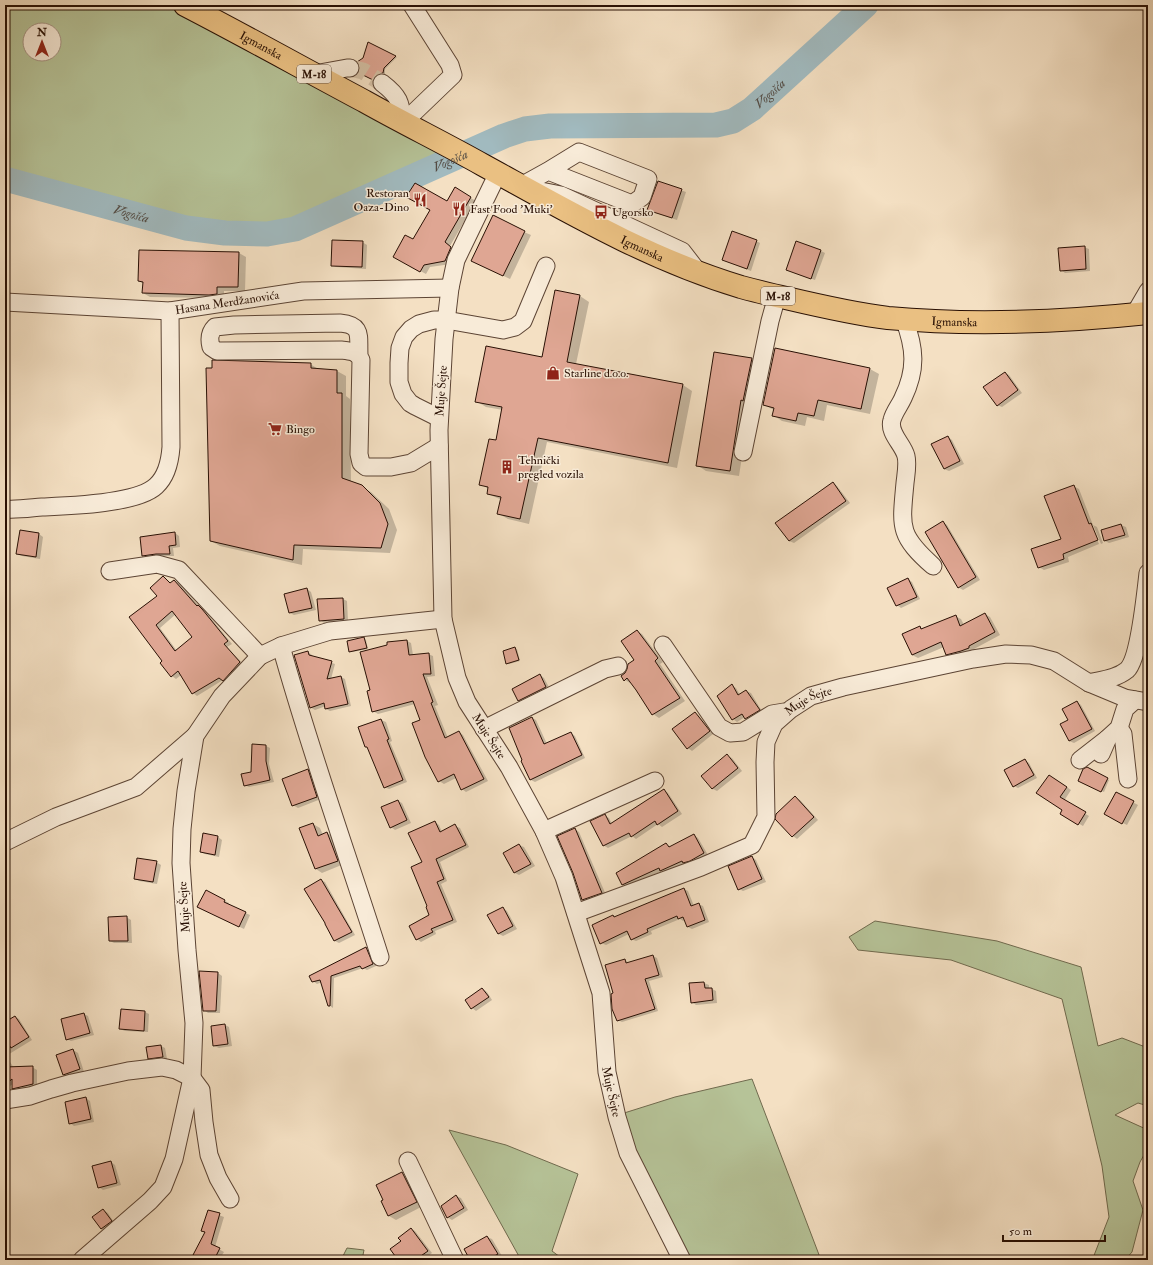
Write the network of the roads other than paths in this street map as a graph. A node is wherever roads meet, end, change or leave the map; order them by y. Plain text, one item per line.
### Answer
1 (185, 5) edge
2 (412, 5) edge
3 (350, 68) tunnel mouth
4 (314, 74) junction
5 (382, 83) tunnel mouth
6 (403, 123) junction
7 (548, 171) junction
8 (498, 173) junction
9 (522, 186) junction
10 (546, 266) dead end
11 (450, 288) junction
12 (1148, 291) edge
13 (777, 296) junction
14 (5, 302) edge
15 (170, 311) junction
16 (1141, 314) edge
17 (904, 319) junction
18 (446, 320) junction
19 (359, 355) junction
20 (439, 418) junction
21 (439, 446) junction
22 (743, 452) dead end
23 (5, 509) edge
24 (934, 566) dead end
25 (110, 571) dead end
26 (1148, 573) edge
27 (443, 619) junction
28 (664, 645) dead end
29 (281, 646) junction
30 (260, 656) junction
31 (618, 666) dead end
32 (1089, 683) junction
33 (1142, 701) edge
34 (788, 712) junction
35 (484, 729) junction
36 (1114, 733) junction
37 (195, 736) junction
38 (1101, 754) dead end
39 (1080, 760) dead end
40 (1128, 779) dead end
41 (655, 781) dead end
42 (544, 830) junction
43 (5, 842) edge
44 (576, 913) junction
45 (380, 957) dead end
46 (192, 1078) junction
47 (5, 1100) edge
48 (408, 1161) dead end
49 (230, 1199) dead end
50 (82, 1260) edge
51 (456, 1260) edge
52 (682, 1260) edge

1 - 4 main road, Igmanska / M-18
2 - 6 street
3 - 4 street
4 - 6 main road, Igmanska / M-18
5 - 6 street
6 - 8 main road, Igmanska / M-18
7 - 7 street
7 - 9 street
8 - 9 main road, Igmanska / M-18
8 - 11 street, Muje Šejte
9 - 13 main road, Igmanska / M-18
10 - 18 street
11 - 15 street, Hasana Merdžanovića
11 - 18 street, Muje Šejte
12 - 16 street
13 - 17 main road, Igmanska / M-18
13 - 22 street
14 - 15 street, Hasana Merdžanovića
15 - 23 street
16 - 17 main road, Igmanska / M-18
17 - 24 street
18 - 20 street, Muje Šejte
18 - 20 street
19 - 19 street
19 - 21 street
20 - 21 street, Muje Šejte
21 - 27 street, Muje Šejte
25 - 30 street
26 - 32 street
27 - 29 street, Muje Šejte
27 - 35 street, Muje Šejte
28 - 34 street
29 - 30 street, Muje Šejte
29 - 45 street
30 - 37 street, Muje Šejte
31 - 35 street
32 - 33 street, Muje Šejte
32 - 34 street, Muje Šejte
33 - 36 street
34 - 44 street, Muje Šejte
35 - 42 street, Muje Šejte
36 - 38 street
36 - 39 street
36 - 40 street
37 - 43 street, Muje Šejte
37 - 46 street, Muje Šejte
41 - 42 street
42 - 44 street, Muje Šejte
44 - 52 street, Muje Šejte
46 - 47 street
46 - 49 street
46 - 50 street, Muje Šejte
48 - 51 street

